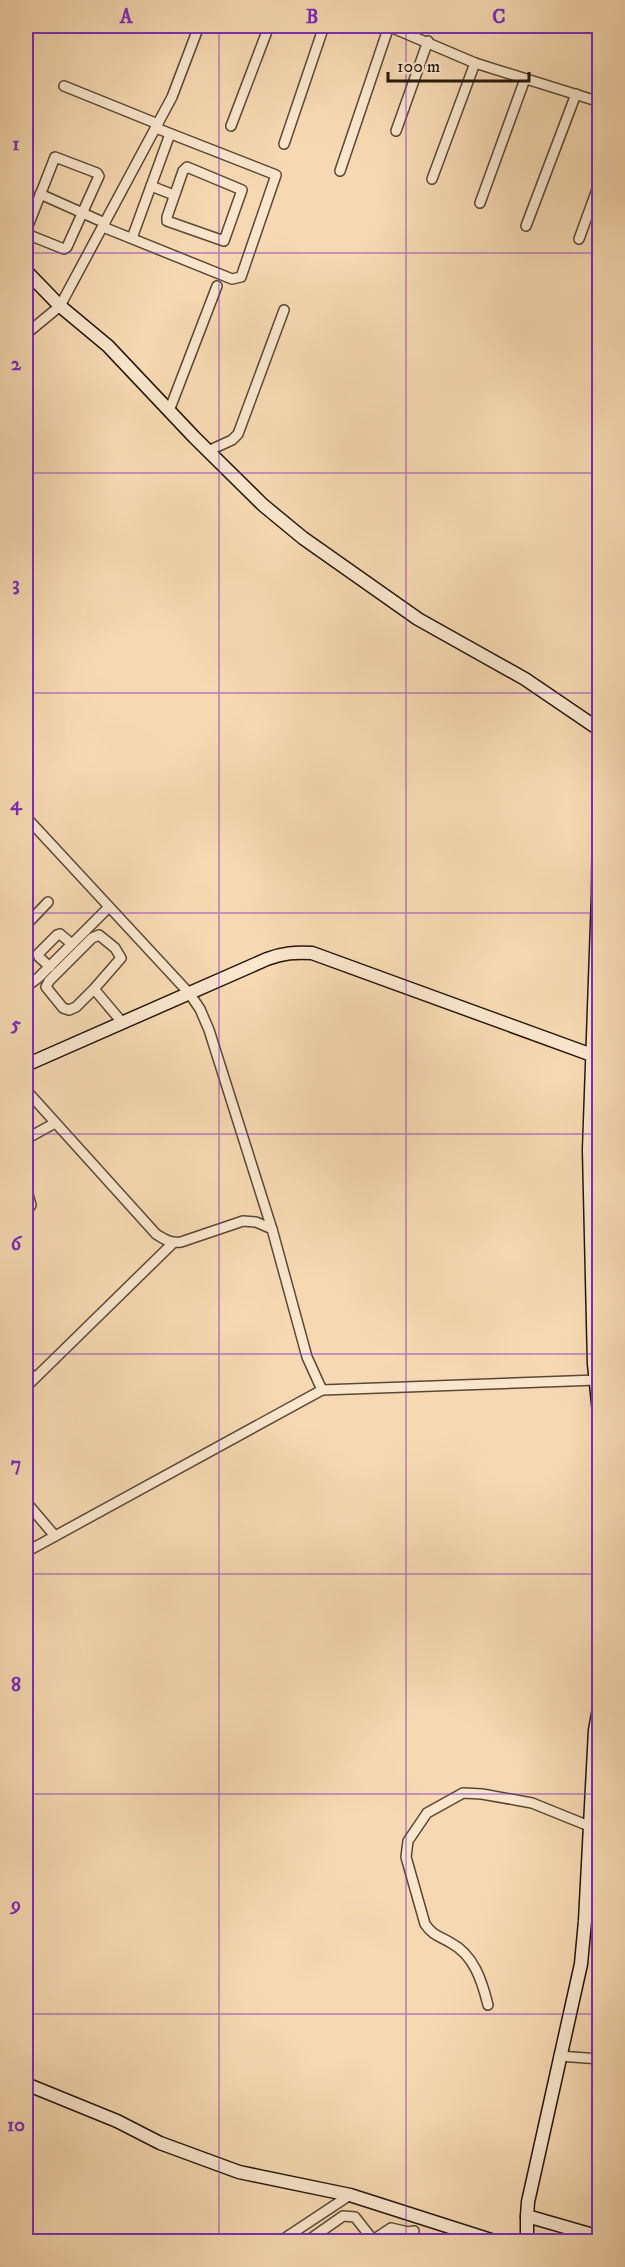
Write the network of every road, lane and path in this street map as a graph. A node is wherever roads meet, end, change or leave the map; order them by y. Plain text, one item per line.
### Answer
1 (199, 26) edge
2 (269, 26) edge
3 (324, 26) edge
4 (389, 26) edge
5 (428, 41) junction
6 (475, 63) junction
7 (525, 79) junction
8 (64, 86) dead end
9 (576, 94) junction
10 (600, 102) edge
11 (157, 126) junction
12 (231, 126) dead end
13 (396, 131) dead end
14 (170, 134) junction
15 (284, 144) dead end
16 (340, 171) dead end
17 (432, 179) dead end
18 (600, 181) edge
19 (151, 186) junction
20 (40, 194) junction
21 (174, 195) junction
22 (480, 203) dead end
23 (83, 213) junction
24 (104, 225) junction
25 (526, 226) dead end
26 (132, 238) junction
27 (579, 239) dead end
28 (26, 271) edge
29 (217, 286) dead end
30 (60, 306) junction
31 (284, 310) dead end
32 (26, 334) edge
33 (169, 411) junction
34 (208, 451) junction
35 (600, 730) edge
36 (600, 737) edge
37 (26, 817) edge
38 (599, 895) edge
39 (48, 902) dead end
40 (109, 907) junction
41 (26, 925) edge
42 (72, 944) junction
43 (50, 967) junction
44 (26, 978) edge
45 (94, 989) junction
46 (189, 993) junction
47 (121, 1021) junction
48 (592, 1055) junction
49 (26, 1065) edge
50 (26, 1090) edge
51 (55, 1124) junction
52 (26, 1138) edge
53 (594, 1152) edge
54 (26, 1186) edge
55 (26, 1213) edge
56 (272, 1229) junction
57 (173, 1243) junction
58 (597, 1363) edge
59 (26, 1369) edge
60 (34, 1378) junction
61 (597, 1380) junction
62 (26, 1387) edge
63 (322, 1390) junction
64 (600, 1423) edge
65 (26, 1502) edge
66 (55, 1536) junction
67 (26, 1552) edge
68 (600, 1703) edge
69 (594, 1824) edge
70 (488, 2005) dead end
71 (559, 2056) junction
72 (600, 2059) edge
73 (26, 2084) edge
74 (346, 2198) junction
75 (348, 2216) junction
76 (527, 2216) junction
77 (414, 2231) dead end
78 (600, 2237) edge
79 (372, 2240) edge
80 (279, 2241) edge
81 (306, 2241) edge
82 (497, 2241) edge
83 (527, 2241) edge

1 - 11 street
2 - 12 street
3 - 15 street
4 - 5 street
4 - 16 street
5 - 6 street
5 - 13 street
6 - 7 street
6 - 17 street
7 - 9 street
7 - 22 street
8 - 11 street
9 - 10 street
9 - 25 street
11 - 14 street
11 - 24 street
14 - 19 street
14 - 26 street
18 - 27 street
19 - 21 street
19 - 26 street
20 - 23 street
20 - 23 street
20 - 23 street
21 - 21 street
23 - 24 street
24 - 26 street
24 - 30 street
28 - 30 street
29 - 33 street
30 - 32 street
30 - 33 street
31 - 34 street
33 - 34 street
34 - 35 street
36 - 38 street
37 - 40 street
38 - 48 street
39 - 41 street
40 - 42 street
40 - 46 street
42 - 43 street
42 - 43 street
43 - 44 street
45 - 45 street
45 - 47 street
46 - 47 street
46 - 48 street
46 - 56 street
47 - 49 street
48 - 53 street
50 - 51 street
51 - 52 street
51 - 57 street
53 - 58 street
54 - 55 street
56 - 57 street
56 - 63 street
57 - 60 street
58 - 61 street
59 - 60 street
60 - 62 street
61 - 63 street
61 - 64 street
63 - 66 street
65 - 66 street
66 - 67 street
68 - 69 street
69 - 70 street
69 - 71 street
71 - 72 street
71 - 76 street
73 - 74 street
74 - 75 street
74 - 80 street
74 - 82 street
75 - 79 street
75 - 81 street
76 - 78 street
76 - 83 street
77 - 79 street

